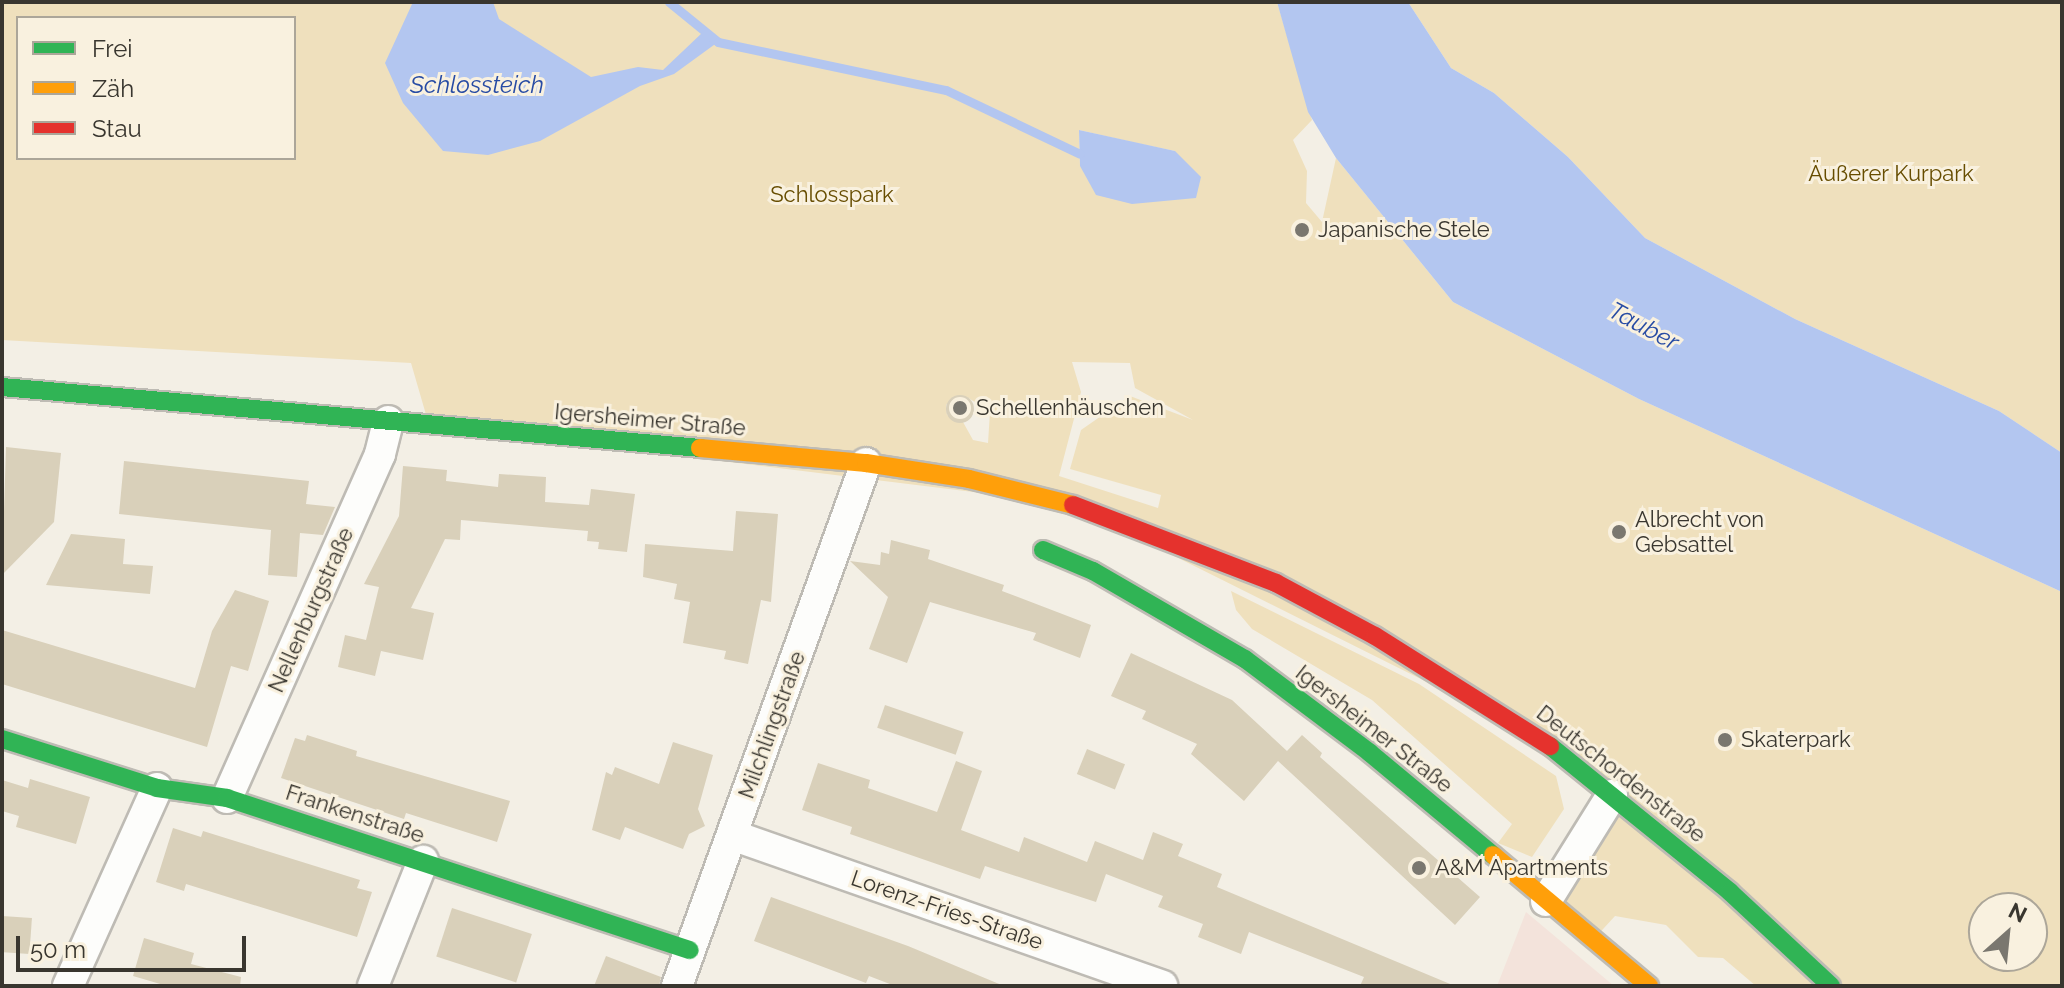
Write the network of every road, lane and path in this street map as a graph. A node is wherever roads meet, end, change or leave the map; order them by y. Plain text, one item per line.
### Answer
1 (2, 387) edge
2 (388, 421) junction
3 (866, 463) junction
4 (1043, 550) dead end
5 (1276, 583) joint
6 (2, 739) edge
7 (157, 788) junction
8 (1612, 795) junction
9 (227, 798) junction
10 (732, 835) junction
11 (423, 861) junction
12 (1546, 901) junction
13 (690, 950) junction
14 (68, 986) edge
15 (373, 986) edge
16 (677, 986) edge
17 (1162, 986) edge
18 (1649, 986) edge
19 (1831, 986) edge

1 - 2 street, Igersheimer Straße
2 - 3 street, Igersheimer Straße
2 - 9 street, Nellenburgstraße
3 - 5 street, Igersheimer Straße
3 - 10 street, Milchlingstraße
4 - 12 street, Igersheimer Straße
5 - 8 street, Deutschordenstraße
6 - 7 street, Frankenstraße
7 - 9 street, Frankenstraße
7 - 14 street
8 - 12 street
8 - 19 street, Deutschordenstraße
9 - 11 street, Frankenstraße
10 - 13 street, Milchlingstraße
10 - 17 street, Lorenz-Fries-Straße
11 - 13 street, Frankenstraße
11 - 15 street
12 - 18 street, Igersheimer Straße
13 - 16 street, Milchlingstraße

